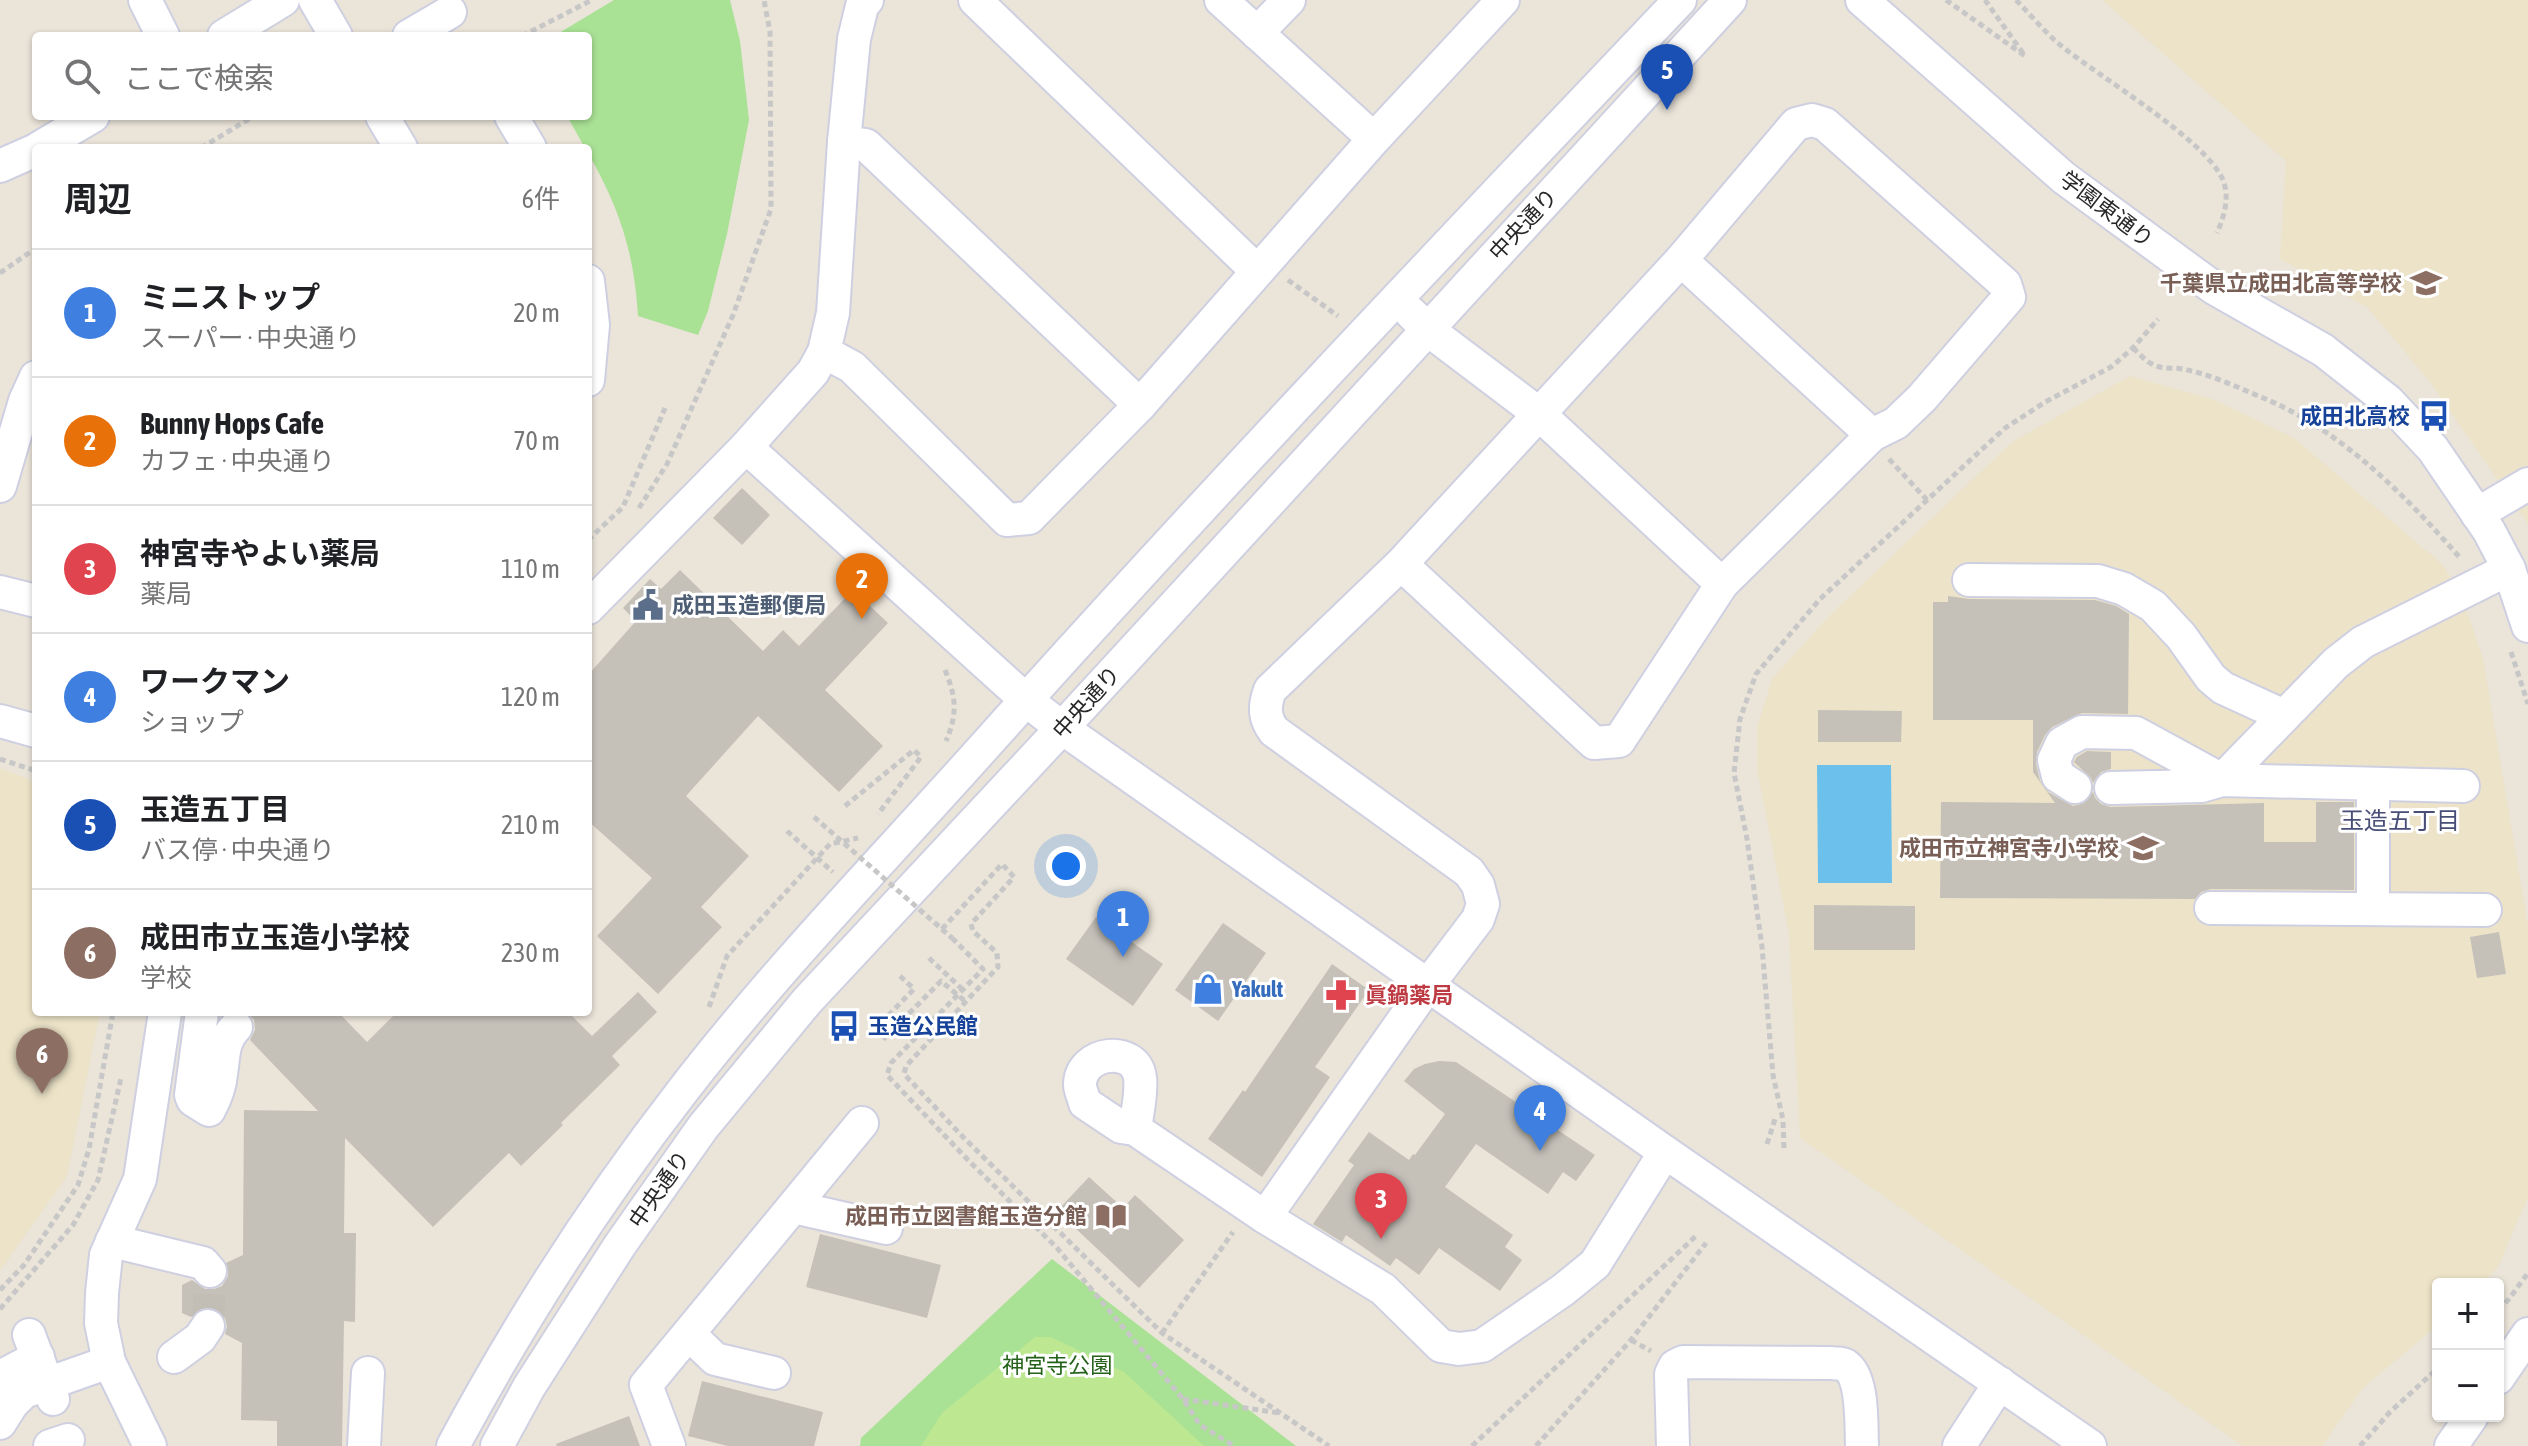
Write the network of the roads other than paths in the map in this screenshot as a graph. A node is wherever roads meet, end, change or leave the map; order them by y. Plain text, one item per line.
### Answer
1 (145, 0) edge
2 (283, 0) edge
3 (315, 0) edge
4 (975, 0) edge
5 (1221, 0) edge
6 (1289, 0) edge
7 (1503, 0) edge
8 (1680, 0) edge
9 (1730, 0) edge
10 (1862, 0) edge
11 (860, 2) edge
12 (453, 16) edge
13 (161, 32) edge
14 (231, 32) edge
15 (334, 32) edge
16 (418, 32) edge
17 (1257, 33) junction
18 (86, 120) edge
19 (513, 120) edge
20 (1374, 139) junction
21 (844, 142) junction
22 (46, 144) edge
23 (528, 144) edge
24 (32, 152) edge
25 (0, 166) edge
26 (1681, 260) junction
27 (1260, 267) junction
28 (1396, 299) junction
29 (1427, 329) junction
30 (824, 352) junction
31 (32, 386) edge
32 (1140, 405) junction
33 (1538, 413) junction
34 (1872, 435) junction
35 (25, 443) edge
36 (746, 447) junction
37 (2528, 484) edge
38 (0, 486) edge
39 (2477, 514) junction
40 (1401, 564) junction
41 (2509, 569) junction
42 (1969, 580) dead end
43 (1722, 584) junction
44 (0, 592) edge
45 (32, 600) edge
46 (592, 604) edge
47 (2519, 637) edge
48 (1026, 700) junction
49 (2284, 716) junction
50 (0, 721) edge
51 (1062, 728) junction
52 (32, 730) edge
53 (2222, 780) junction
54 (2373, 784) junction
55 (2463, 786) dead end
56 (2075, 787) dead end
57 (2111, 788) dead end
58 (2211, 908) dead end
59 (2373, 909) junction
60 (2485, 910) dead end
61 (1428, 985) junction
62 (164, 1016) edge
63 (201, 1016) edge
64 (236, 1027) dead end
65 (862, 1123) dead end
66 (1135, 1129) dead end
67 (1665, 1152) junction
68 (793, 1207) junction
69 (1265, 1217) junction
70 (886, 1228) dead end
71 (112, 1241) junction
72 (210, 1271) dead end
73 (208, 1326) tunnel mouth
74 (689, 1334) junction
75 (2528, 1334) edge
76 (174, 1357) dead end
77 (109, 1362) junction
78 (42, 1368) junction
79 (2504, 1369) edge
80 (368, 1373) dead end
81 (774, 1373) dead end
82 (0, 1377) edge
83 (2000, 1383) junction
84 (2468, 1422) edge
85 (0, 1423) edge
86 (150, 1446) edge
87 (364, 1446) edge
88 (453, 1446) edge
89 (497, 1446) edge
90 (669, 1446) edge
91 (1673, 1446) edge
92 (1862, 1446) edge
93 (1959, 1446) edge
94 (2090, 1446) edge
95 (2451, 1446) edge

1 - 13 street
2 - 14 street
3 - 15 street
4 - 27 street
5 - 17 street
6 - 17 street
7 - 20 street
8 - 28 street, 中央通り
9 - 29 street, 中央通り
10 - 39 street, 学園東通り
11 - 21 street
12 - 16 street
17 - 20 street
18 - 22 street
19 - 23 street
20 - 27 street
21 - 30 street
21 - 32 street
24 - 25 street
26 - 33 street
26 - 34 street
26 - 34 street
27 - 32 street
28 - 29 street
28 - 48 street, 中央通り
29 - 33 street
29 - 51 street, 中央通り
30 - 32 street
30 - 36 street
31 - 35 street
33 - 40 street
33 - 43 street
34 - 43 street
35 - 38 street
36 - 46 street
36 - 48 street
37 - 39 street
39 - 41 street, 学園東通り
40 - 43 street
40 - 61 street
41 - 47 street, 学園東通り
41 - 49 street
42 - 49 street
44 - 45 street
48 - 51 street
48 - 88 street, 中央通り
49 - 53 street
50 - 52 street
51 - 61 street
51 - 89 street, 中央通り
53 - 54 street
53 - 56 street
53 - 57 street
54 - 55 street
54 - 59 street
58 - 59 street
59 - 60 street
61 - 67 street
61 - 69 street
62 - 71 street
63 - 64 street
65 - 68 street
66 - 69 street
67 - 69 street
67 - 83 street
68 - 70 street
68 - 74 street
71 - 72 street
71 - 77 street
73 - 76 street
74 - 81 street
74 - 90 street
75 - 79 street
77 - 78 street
77 - 86 street
78 - 82 street
78 - 85 street
80 - 87 street
83 - 93 street
83 - 94 street
84 - 95 street
91 - 92 street

